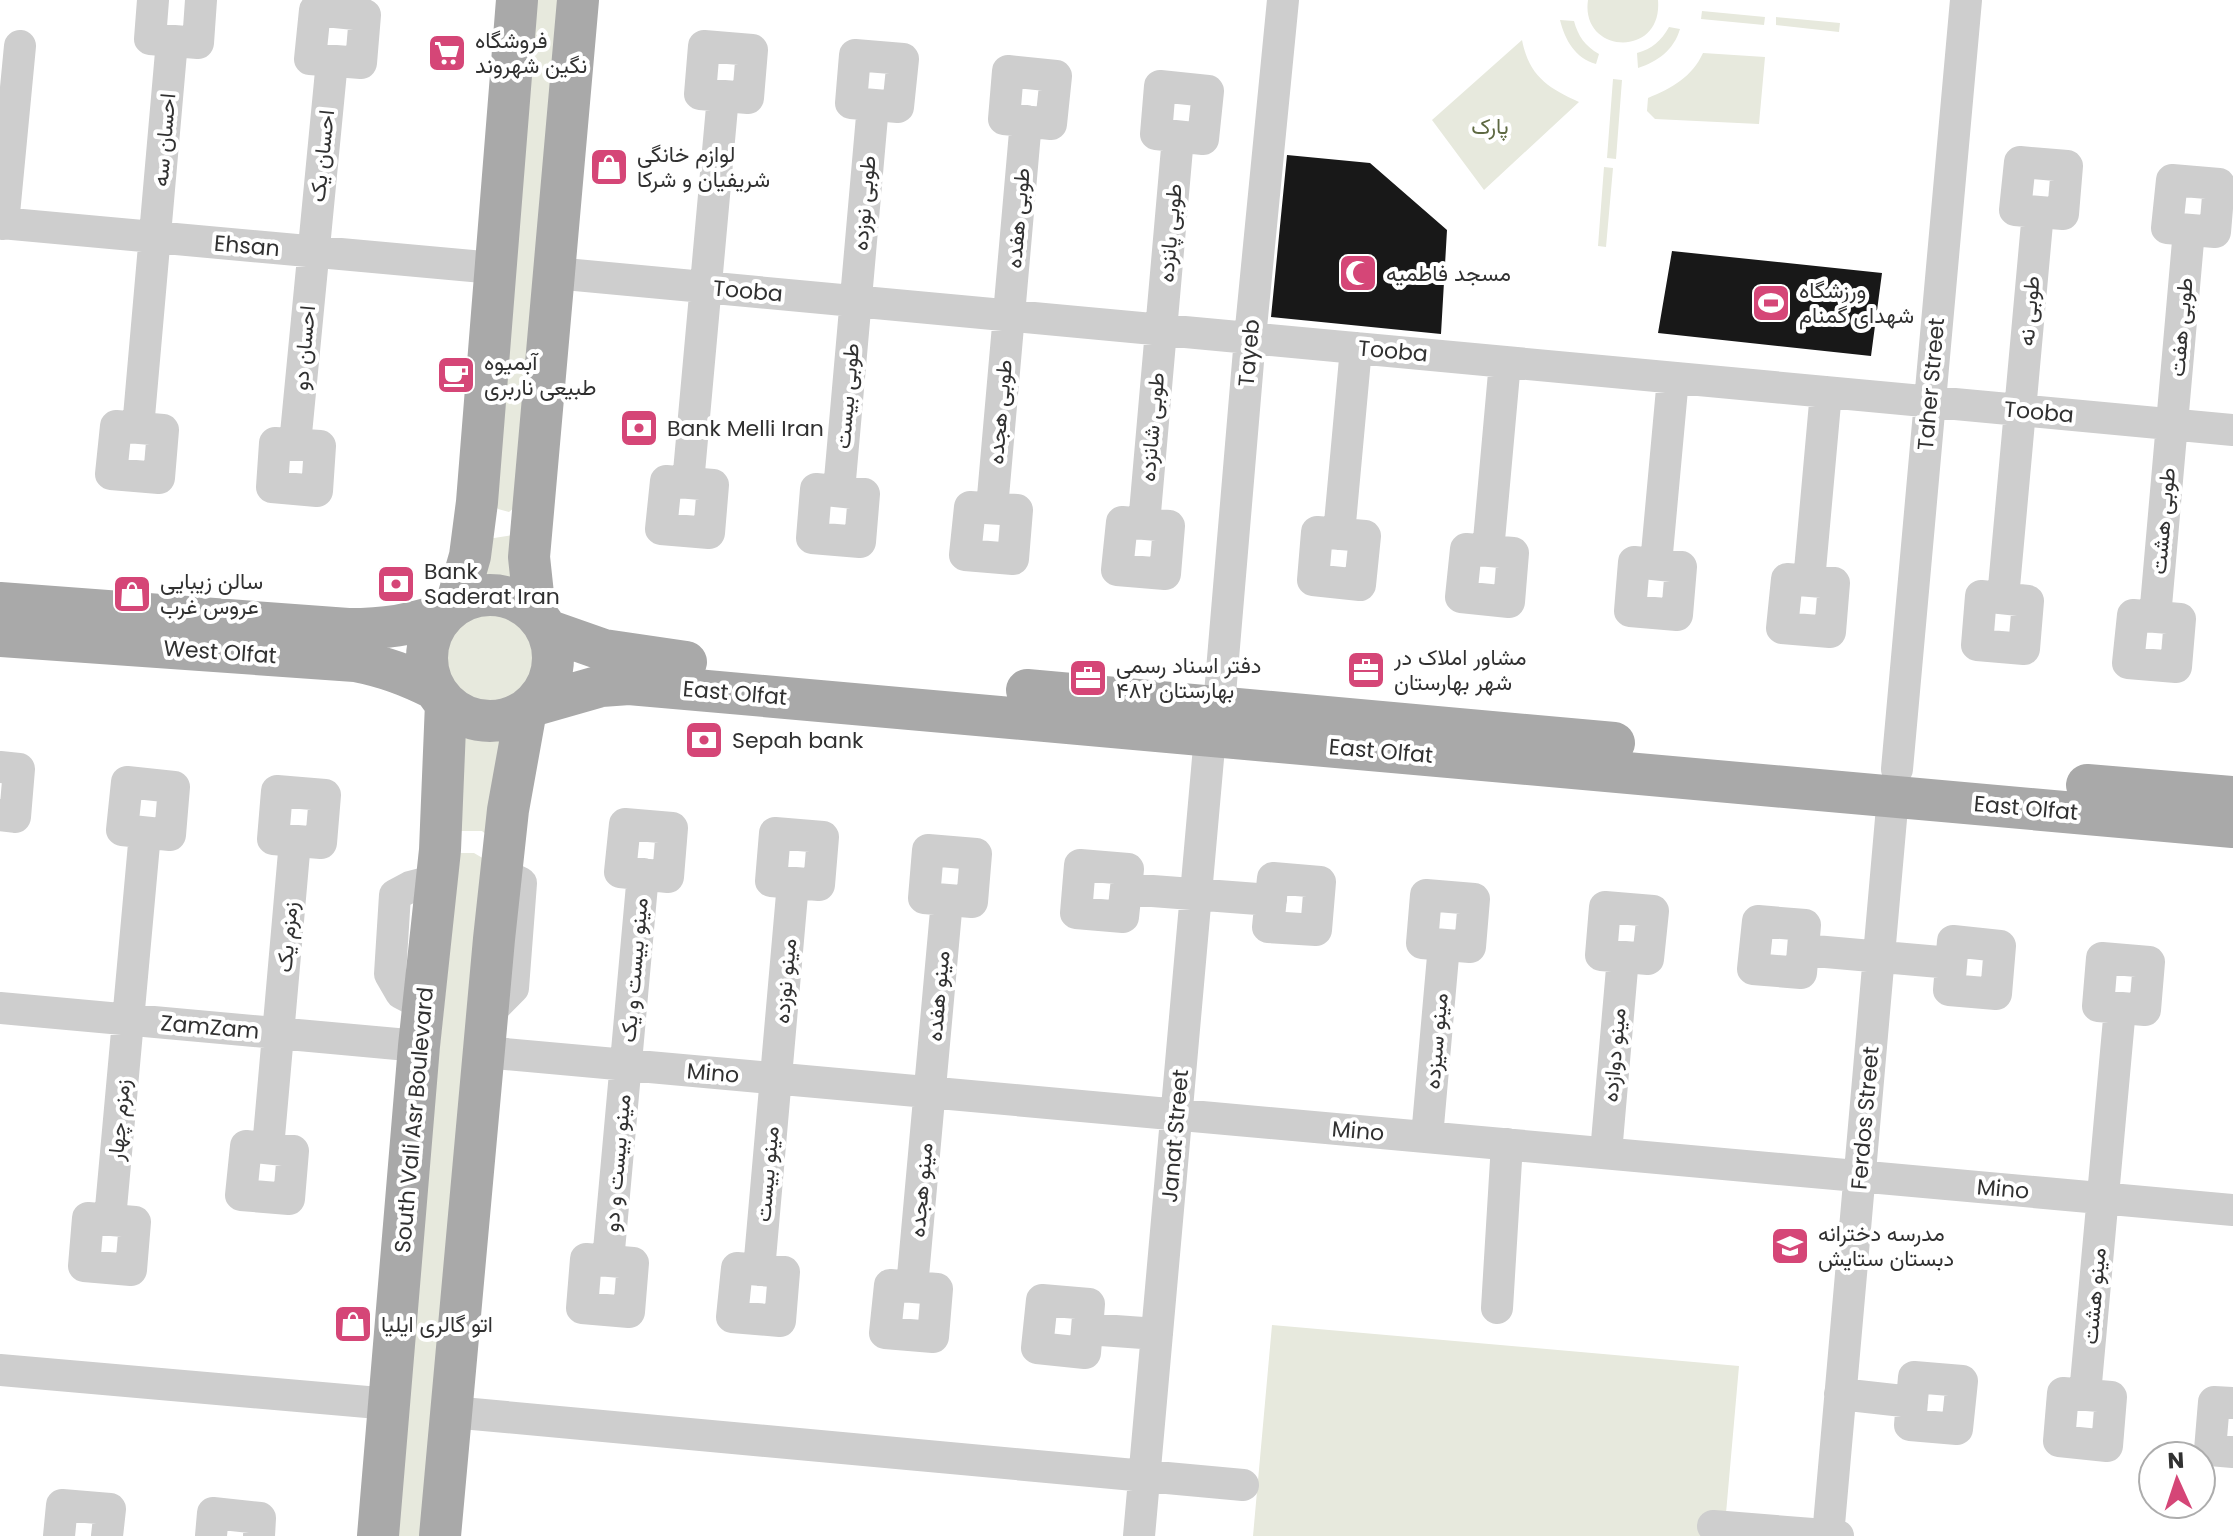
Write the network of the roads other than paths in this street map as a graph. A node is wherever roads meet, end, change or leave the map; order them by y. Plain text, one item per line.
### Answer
1 (153, 0) edge
2 (201, 0) edge
3 (517, 0) edge
4 (578, 0) edge
5 (1283, 0) edge
6 (1966, 0) edge
7 (172, 41) junction
8 (20, 46) dead end
9 (332, 61) dead end
10 (723, 96) dead end
11 (873, 105) dead end
12 (1026, 121) dead end
13 (1178, 137) dead end
14 (2038, 212) dead end
15 (1, 224) edge
16 (2189, 230) dead end
17 (155, 238) junction
18 (312, 252) junction
19 (494, 268) junction
20 (554, 273) junction
21 (706, 286) junction
22 (856, 301) junction
23 (1009, 315) junction
24 (1161, 330) junction
25 (1250, 338) junction
26 (1356, 348) junction
27 (1505, 362) junction
28 (1673, 378) junction
29 (1826, 392) junction
30 (1930, 402) junction
31 (2020, 410) junction
32 (2172, 425) junction
33 (138, 428) dead end
34 (2233, 430) edge
35 (295, 444) dead end
36 (688, 483) dead end
37 (839, 491) dead end
38 (477, 502) junction
39 (992, 508) dead end
40 (533, 512) junction
41 (1144, 524) dead end
42 (1339, 534) dead end
43 (1488, 551) dead end
44 (1656, 564) dead end
45 (1809, 581) dead end
46 (2003, 598) dead end
47 (0, 603) edge
48 (450, 610) junction
49 (2155, 617) dead end
50 (541, 622) junction
51 (0, 636) edge
52 (440, 696) junction
53 (529, 708) junction
54 (1214, 721) junction
55 (0, 767) edge
56 (1895, 782) junction
57 (2233, 797) edge
58 (0, 815) edge
59 (2233, 827) edge
60 (145, 833) dead end
61 (295, 841) dead end
62 (502, 862) junction
63 (438, 865) junction
64 (643, 874) dead end
65 (793, 883) dead end
66 (1126, 889) dead end
67 (1196, 894) junction
68 (947, 900) dead end
69 (1271, 900) dead end
70 (1444, 945) dead end
71 (1803, 950) dead end
72 (1623, 957) dead end
73 (1880, 957) junction
74 (1951, 963) dead end
75 (0, 1008) edge
76 (2120, 1008) dead end
77 (128, 1020) junction
78 (278, 1033) junction
79 (484, 1034) junction
80 (419, 1046) junction
81 (626, 1065) junction
82 (776, 1079) junction
83 (929, 1093) junction
84 (1177, 1115) junction
85 (1427, 1137) junction
86 (1507, 1144) junction
87 (268, 1148) dead end
88 (1606, 1153) junction
89 (1860, 1176) junction
90 (2103, 1198) junction
91 (2233, 1210) edge
92 (110, 1219) dead end
93 (608, 1261) dead end
94 (759, 1270) dead end
95 (912, 1287) dead end
96 (1497, 1308) dead end
97 (1087, 1329) dead end
98 (1157, 1334) junction
99 (0, 1370) edge
100 (1840, 1394) junction
101 (2085, 1394) dead end
102 (1912, 1402) dead end
103 (2233, 1403) edge
104 (390, 1404) junction
105 (451, 1412) junction
106 (2233, 1452) edge
107 (1145, 1475) junction
108 (1243, 1485) dead end
109 (1713, 1526) dead end
110 (59, 1536) edge
111 (107, 1536) edge
112 (211, 1536) edge
113 (259, 1536) edge
114 (378, 1536) edge
115 (440, 1536) edge
116 (1139, 1536) edge
117 (1828, 1536) edge
118 (1838, 1536) edge

1 - 7 street
2 - 7 street
3 - 19 main road
4 - 20 main road
5 - 25 street, Tayeb
6 - 30 street, Taher Street
7 - 17 street, احسان سه
8 - 15 street
9 - 18 street, احسان یک
10 - 21 street
11 - 22 street, طوبی نوزده
12 - 23 street, طوبی هفده
13 - 24 street, طوبی پانزده
14 - 31 street, طوبی نه
15 - 17 street, Ehsan
16 - 32 street, طوبی هفت
17 - 18 street, Ehsan
17 - 33 street, احسان سه
18 - 19 street, Ehsan
18 - 35 street, احسان دو
19 - 38 main road
20 - 21 street, Tooba
20 - 40 main road
21 - 22 street, Tooba
21 - 36 street
22 - 23 street, Tooba
22 - 37 street, طوبی بیست
23 - 24 street, Tooba
23 - 39 street, طوبی هجده
24 - 25 street, Tooba
24 - 41 street, طوبی شانزده
25 - 26 street, Tooba
25 - 54 street, Tayeb
26 - 27 street, Tooba
26 - 42 street
27 - 28 street, Tooba
27 - 43 street
28 - 29 street, Tooba
28 - 44 street
29 - 30 street, Tooba
29 - 45 street
30 - 31 street, Tooba
30 - 56 street, Taher Street
31 - 32 street, Tooba
31 - 46 street, طوبی نه
32 - 34 street, Tooba
32 - 49 street, طوبی هشت
38 - 40 main road
38 - 48 main road
40 - 50 main road
47 - 48 main road, West Olfat
48 - 50 main road
48 - 52 main road
50 - 53 main road
50 - 54 main road, East Olfat
51 - 52 main road, West Olfat
52 - 53 main road
52 - 63 main road, South Vali Asr Boulevard
53 - 54 main road, East Olfat
53 - 62 main road
54 - 56 main road, East Olfat
54 - 67 street, Janat Street
55 - 58 street
56 - 57 main road, East Olfat
56 - 59 main road, East Olfat
56 - 73 street, Ferdos Street
60 - 77 street, زمزم چهار
61 - 78 street, زمزم یک
62 - 63 main road
62 - 79 main road
63 - 80 main road, South Vali Asr Boulevard
64 - 81 street, مینو بیست و یک
65 - 82 street, مینو نوزده
66 - 67 street
67 - 69 street
67 - 84 street, Janat Street
68 - 83 street, مینو هفده
70 - 85 street, مینو سیزده
71 - 73 street
72 - 88 street, مینو دوازده
73 - 74 street
73 - 89 street, Ferdos Street
75 - 77 street, ZamZam
76 - 90 street, مینو هشت
77 - 78 street, ZamZam
77 - 92 street, زمزم چهار
78 - 80 street, ZamZam
78 - 87 street, زمزم یک
79 - 81 street, Mino
79 - 105 main road
80 - 104 main road, South Vali Asr Boulevard
81 - 82 street, Mino
81 - 93 street, مینو بیست و دو
82 - 83 street, Mino
82 - 94 street, مینو بیست
83 - 84 street, Mino
83 - 95 street, مینو هجده
84 - 85 street, Mino
84 - 98 street, Janat Street
85 - 86 street, Mino
86 - 88 street, Mino
86 - 96 street
88 - 89 street, Mino
89 - 90 street, Mino
89 - 100 street, Ferdos Street
90 - 91 street, Mino
90 - 101 street, مینو هشت
97 - 98 street
98 - 107 street, Janat Street
99 - 104 street
100 - 102 street
100 - 117 street, Ferdos Street
103 - 106 street
104 - 114 main road, South Vali Asr Boulevard
105 - 107 street
105 - 115 main road
107 - 108 street
107 - 116 street, Janat Street
109 - 117 street
110 - 111 street
112 - 113 street
117 - 118 street

